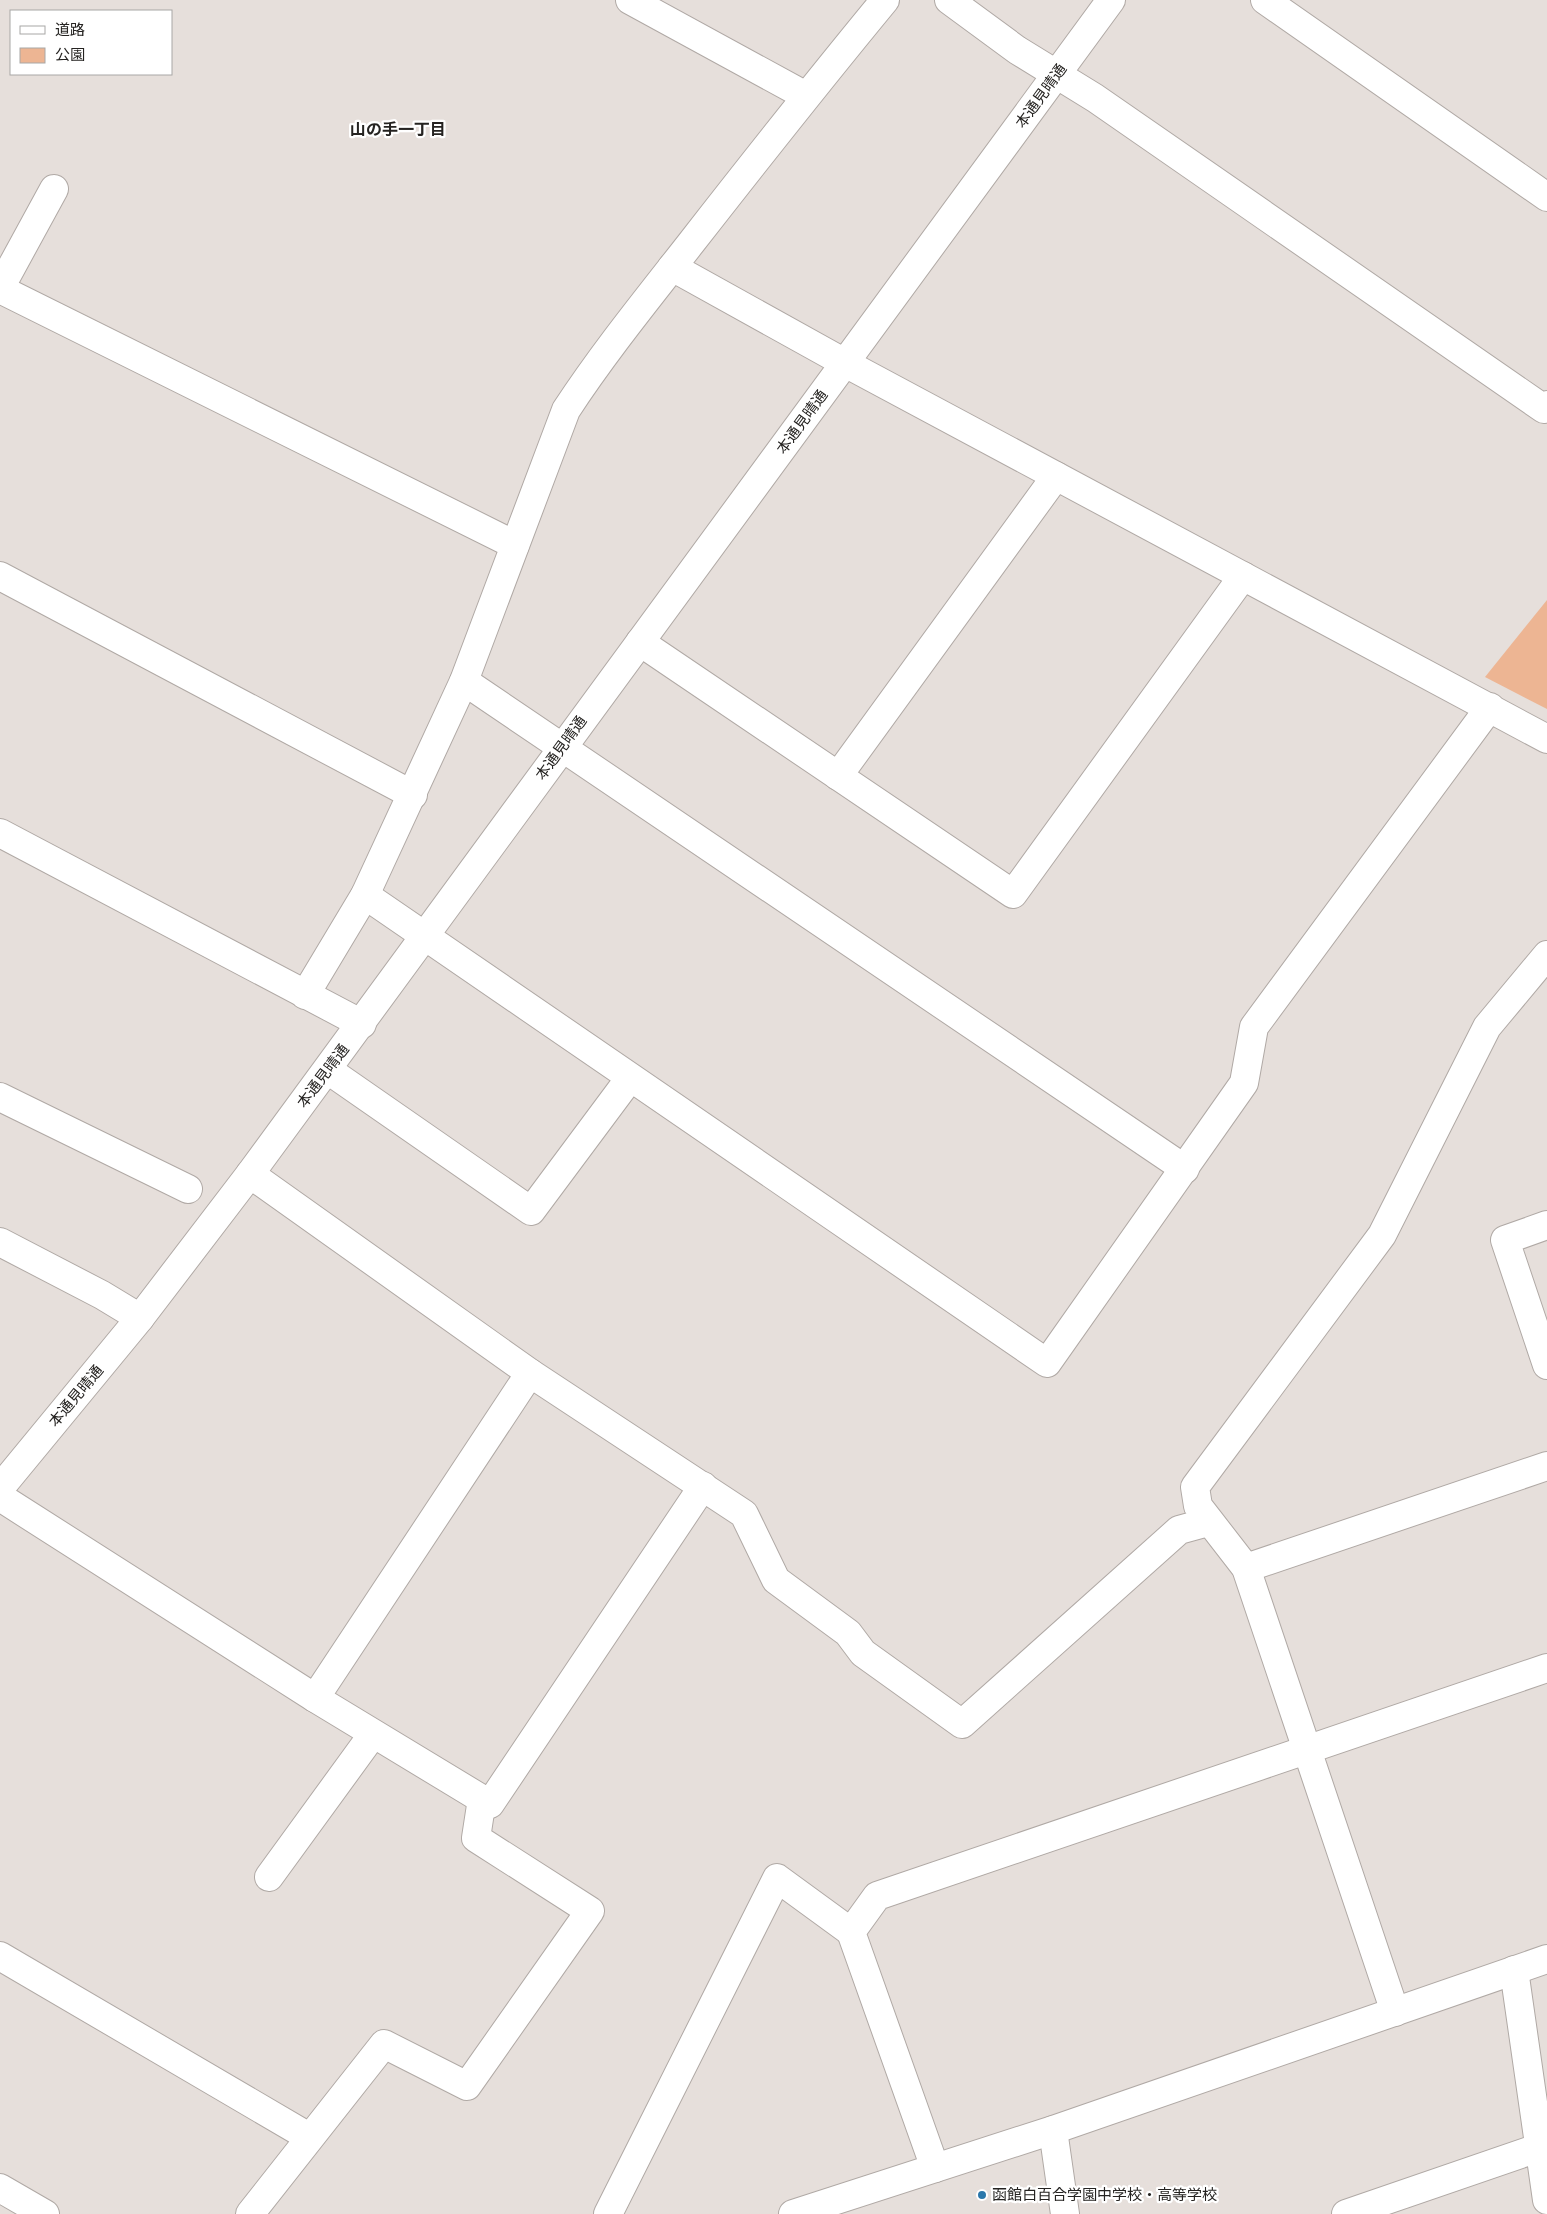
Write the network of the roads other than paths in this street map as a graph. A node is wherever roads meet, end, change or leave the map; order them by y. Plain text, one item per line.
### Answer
1 (630, 0) edge
2 (885, 0) edge
3 (950, 0) edge
4 (1111, 0) edge
5 (1265, 0) edge
6 (1057, 75) junction
7 (806, 96) junction
8 (54, 189) dead end
9 (1547, 197) edge
10 (672, 267) junction
11 (0, 288) edge
12 (845, 363) junction
13 (1547, 405) edge
14 (1056, 476) junction
15 (515, 545) junction
16 (0, 576) edge
17 (1242, 576) junction
18 (640, 642) junction
19 (464, 681) junction
20 (1490, 708) junction
21 (1547, 739) edge
22 (563, 745) junction
23 (838, 776) junction
24 (413, 795) junction
25 (0, 833) edge
26 (365, 895) junction
27 (425, 936) junction
28 (1547, 955) edge
29 (306, 994) junction
30 (362, 1024) junction
31 (328, 1070) junction
32 (630, 1078) junction
33 (0, 1097) edge
34 (1184, 1169) junction
35 (250, 1174) junction
36 (188, 1189) dead end
37 (1547, 1225) edge
38 (0, 1242) edge
39 (140, 1318) junction
40 (1547, 1365) edge
41 (530, 1373) junction
42 (1547, 1466) edge
43 (703, 1486) junction
44 (0, 1488) edge
45 (0, 1496) edge
46 (1208, 1522) junction
47 (1246, 1568) junction
48 (1547, 1668) edge
49 (315, 1698) junction
50 (374, 1734) junction
51 (1305, 1749) junction
52 (482, 1799) junction
53 (269, 1877) dead end
54 (852, 1932) junction
55 (0, 1956) edge
56 (1547, 1959) edge
57 (1514, 1970) junction
58 (1395, 2012) junction
59 (1053, 2130) junction
60 (309, 2137) junction
61 (1538, 2148) junction
62 (935, 2168) junction
63 (0, 2188) edge
64 (1547, 2200) edge
65 (45, 2214) edge
66 (250, 2214) edge
67 (608, 2214) edge
68 (793, 2214) edge
69 (1065, 2214) edge
70 (1346, 2214) edge

1 - 7 street
2 - 7 street
3 - 6 street
4 - 6 street, 本通見晴通
5 - 9 street
6 - 12 street, 本通見晴通
6 - 13 street
7 - 10 street
8 - 11 street
10 - 12 street
10 - 15 street
11 - 15 street
12 - 14 street
12 - 18 street, 本通見晴通
14 - 17 street
14 - 23 street
15 - 19 street
16 - 24 street
17 - 20 street
17 - 23 street
18 - 22 street, 本通見晴通
18 - 23 street
19 - 22 street
19 - 24 street
20 - 21 street
20 - 34 street
22 - 27 street, 本通見晴通
22 - 34 street
24 - 26 street
25 - 29 street
26 - 27 street
26 - 29 street
27 - 30 street, 本通見晴通
27 - 32 street
28 - 46 street
29 - 30 street
30 - 31 street, 本通見晴通
31 - 32 street
31 - 35 street, 本通見晴通
32 - 34 street
33 - 36 street
35 - 39 street, 本通見晴通
35 - 41 street
37 - 40 street
38 - 39 street
39 - 44 street, 本通見晴通
41 - 43 street
41 - 49 street
42 - 47 street
43 - 46 street
43 - 52 street
45 - 49 street
46 - 47 street
47 - 51 street
48 - 51 street
49 - 50 street
50 - 52 street
50 - 53 street
51 - 54 street
51 - 58 street
52 - 60 street
54 - 62 street
54 - 67 street
55 - 60 street
56 - 57 street
57 - 58 street
57 - 61 street
58 - 59 street
59 - 62 street
59 - 69 street
60 - 66 street
61 - 64 street
61 - 70 street
62 - 68 street
63 - 65 street

